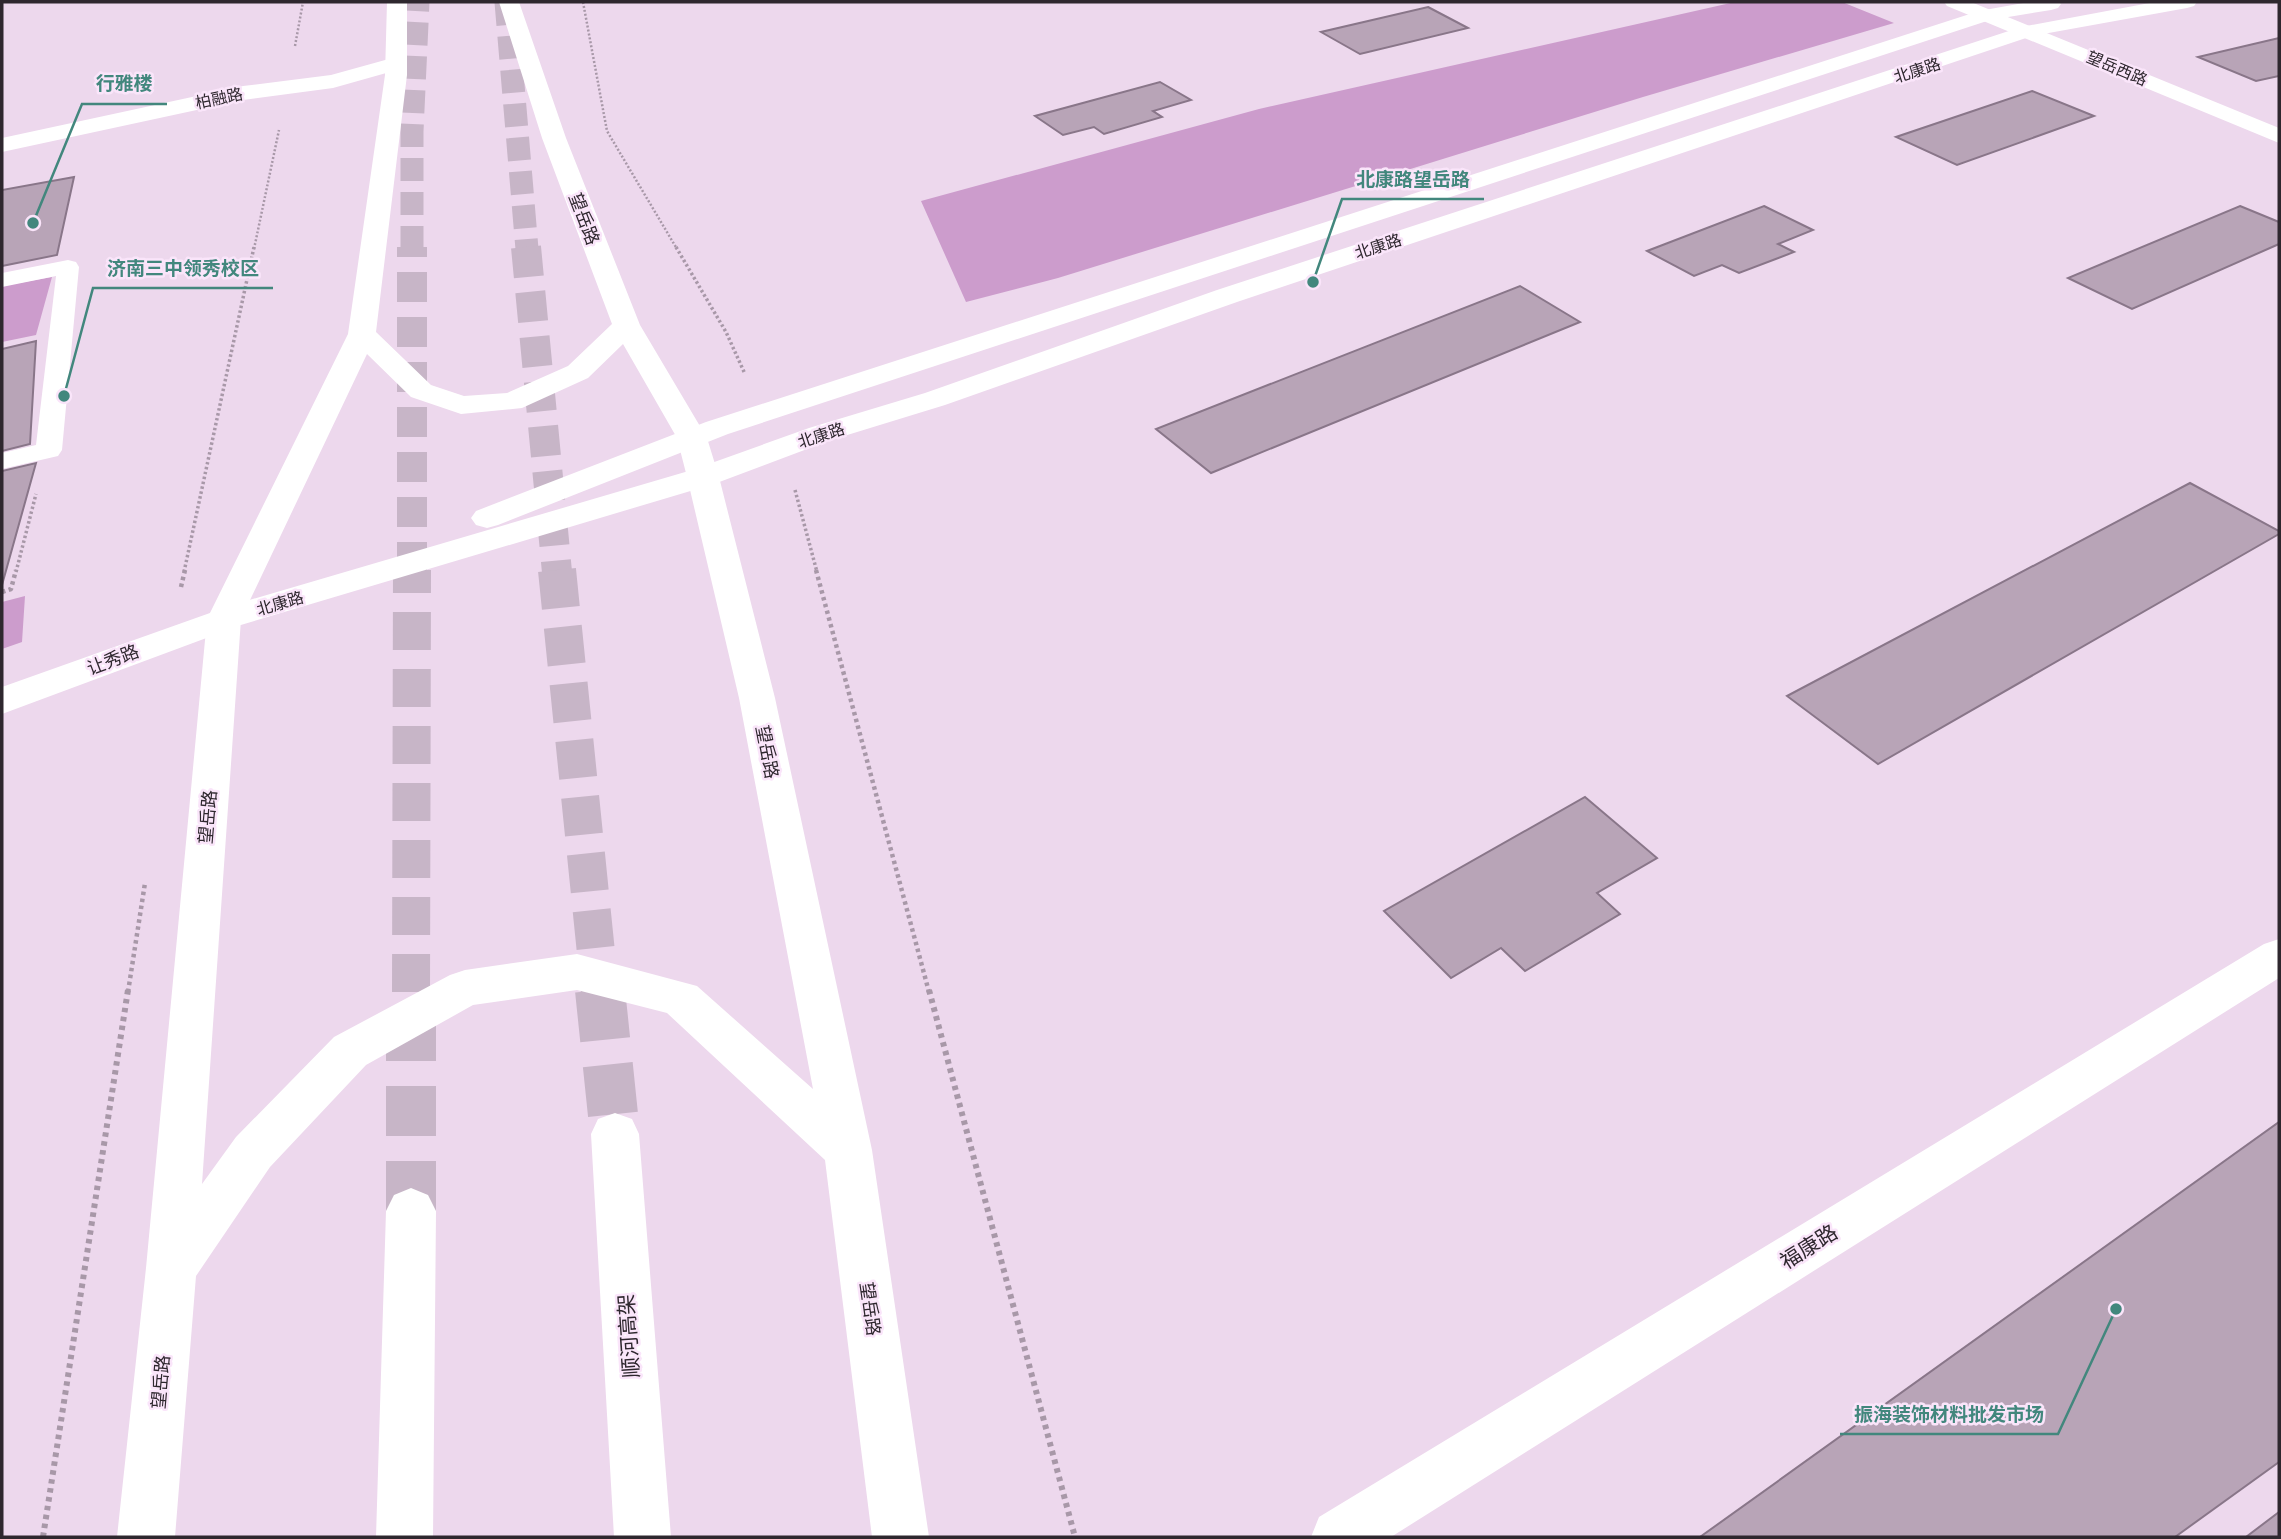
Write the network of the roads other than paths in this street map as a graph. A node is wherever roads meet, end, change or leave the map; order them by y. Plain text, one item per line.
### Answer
1 (397, 2) edge
2 (509, 2) edge
3 (1954, 2) edge
4 (2063, 2) edge
5 (2187, 2) edge
6 (1986, 15) junction
7 (2028, 31) junction
8 (396, 63) junction
9 (2279, 136) edge
10 (2, 145) edge
11 (2, 280) edge
12 (626, 325) junction
13 (362, 334) junction
14 (692, 438) junction
15 (2, 461) edge
16 (703, 477) junction
17 (223, 619) junction
18 (2, 701) edge
19 (2279, 956) edge
20 (615, 1134) tunnel mouth
21 (848, 1150) junction
22 (411, 1210) tunnel mouth
23 (172, 1268) junction
24 (146, 1537) edge
25 (404, 1537) edge
26 (643, 1537) edge
27 (901, 1537) edge
28 (1339, 1537) edge

1 - 8 main road, 望岳路
2 - 12 main road, 望岳路
3 - 6 main road, 望岳西路
4 - 6 main road, 北康路
5 - 7 main road, 北康路
6 - 7 main road, 望岳西路
6 - 14 main road, 北康路
7 - 9 main road, 望岳西路
7 - 16 main road, 北康路
8 - 10 main road, 柏融路
8 - 13 main road, 望岳路
11 - 15 lane
12 - 13 main road
12 - 14 main road, 望岳路
13 - 17 main road, 望岳路
14 - 16 main road, 望岳路
14 - 17 main road, 北康路
16 - 17 main road, 北康路
16 - 21 main road, 望岳路
17 - 18 main road, 让秀路
17 - 23 main road, 望岳路
19 - 28 main road, 福康路
20 - 26 main road, 顺河高架
21 - 23 main road
21 - 27 main road, 望岳路
22 - 25 main road
23 - 24 main road, 望岳路

